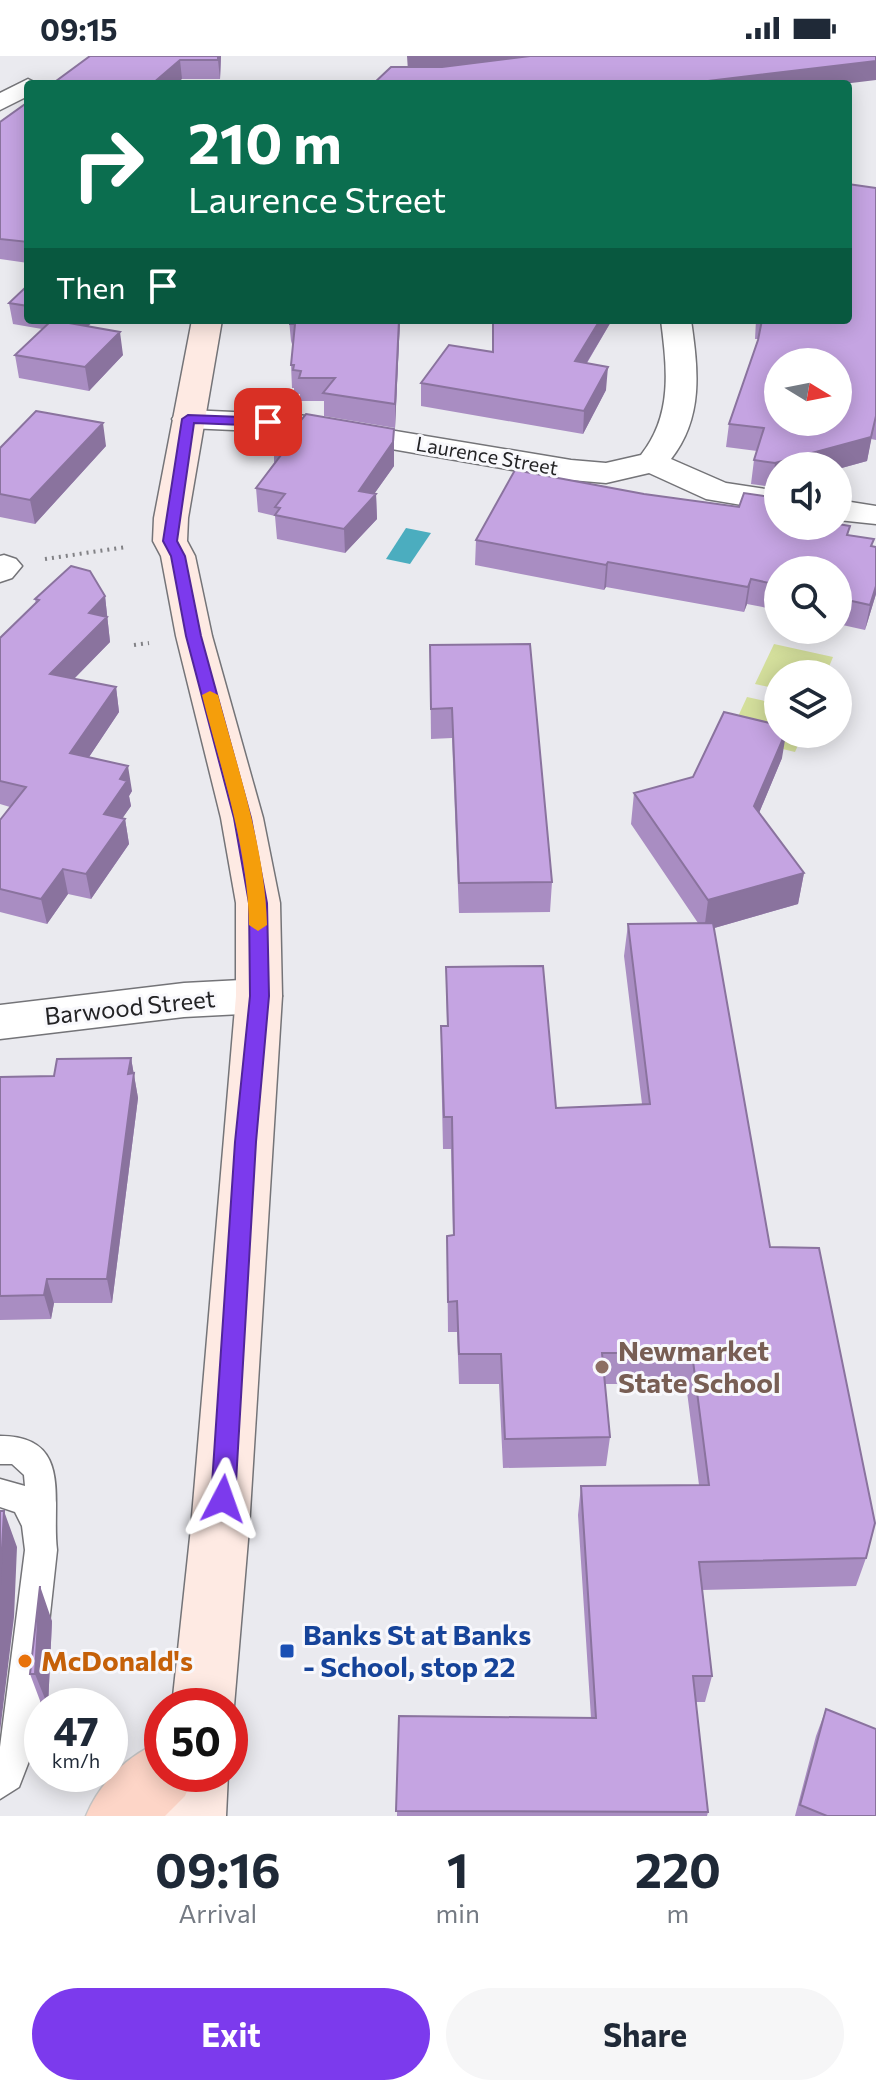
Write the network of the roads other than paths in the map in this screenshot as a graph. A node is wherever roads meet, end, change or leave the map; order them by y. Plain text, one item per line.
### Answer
1 (0, 82) edge
2 (24, 85) edge
3 (24, 88) edge
4 (0, 103) edge
5 (206, 324) edge
6 (677, 324) edge
7 (188, 419) junction
8 (652, 462) junction
9 (764, 499) edge
10 (852, 512) edge
11 (872, 515) dead end
12 (259, 996) junction
13 (0, 1022) edge
14 (0, 1450) edge
15 (0, 1493) edge
16 (38, 1524) junction
17 (205, 1688) edge
18 (0, 1781) edge
19 (144, 1791) edge
20 (195, 1792) edge
21 (119, 1816) edge
22 (193, 1816) edge

1 - 2 street
3 - 4 street
5 - 7 main road
6 - 8 street
7 - 8 street, Laurence Street
7 - 12 main road
8 - 9 street
10 - 11 street
12 - 13 street, Barwood Street
12 - 17 main road
14 - 16 lane
15 - 16 lane
16 - 18 lane
19 - 21 main road
20 - 22 main road

